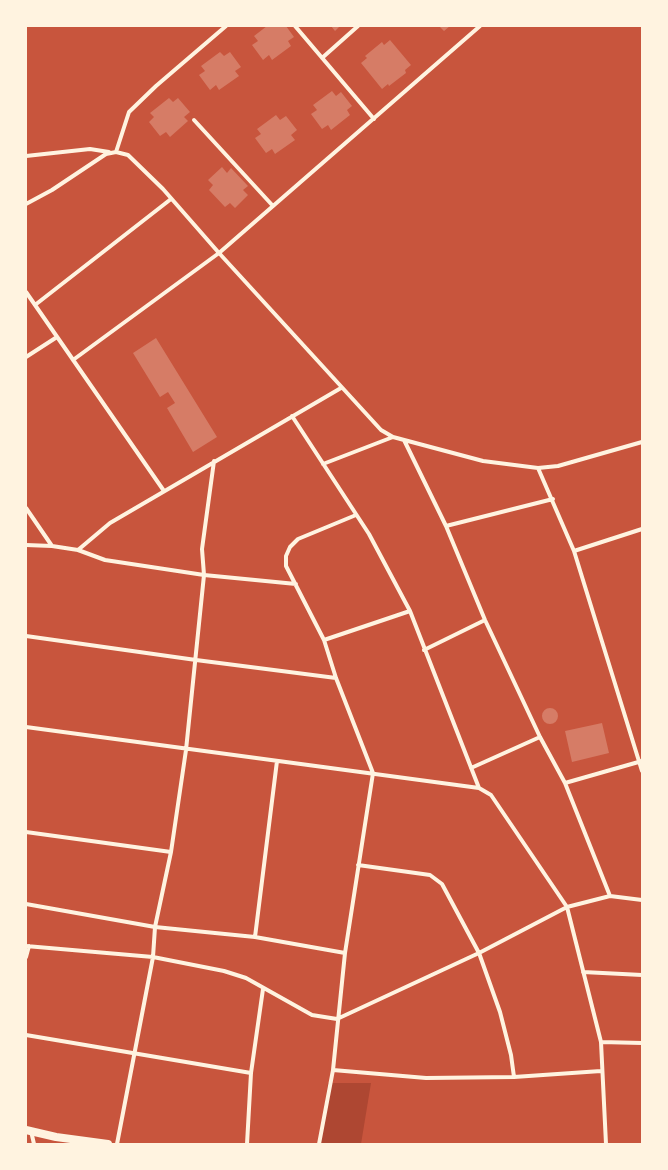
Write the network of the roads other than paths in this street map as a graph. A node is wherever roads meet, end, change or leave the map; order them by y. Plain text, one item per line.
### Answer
1 (226, 26) edge
2 (295, 26) edge
3 (358, 26) edge
4 (480, 26) edge
5 (322, 58) junction
6 (374, 118) junction
7 (194, 120) dead end
8 (114, 152) junction
9 (26, 156) edge
10 (171, 199) junction
11 (26, 204) edge
12 (273, 206) junction
13 (219, 253) junction
14 (26, 292) edge
15 (35, 305) junction
16 (57, 337) junction
17 (26, 357) edge
18 (73, 360) junction
19 (341, 388) junction
20 (292, 416) junction
21 (393, 437) junction
22 (404, 440) junction
23 (642, 442) edge
24 (214, 461) junction
25 (323, 464) junction
26 (538, 468) junction
27 (164, 491) junction
28 (553, 499) junction
29 (26, 508) edge
30 (356, 515) junction
31 (446, 526) junction
32 (642, 529) edge
33 (26, 545) edge
34 (52, 546) junction
35 (78, 550) junction
36 (574, 551) junction
37 (204, 575) junction
38 (296, 584) junction
39 (410, 611) junction
40 (485, 620) junction
41 (26, 636) edge
42 (324, 640) junction
43 (424, 650) junction
44 (196, 660) junction
45 (336, 678) junction
46 (26, 727) edge
47 (540, 737) junction
48 (186, 750) junction
49 (277, 761) junction
50 (641, 761) edge
51 (471, 768) junction
52 (642, 771) edge
53 (372, 773) junction
54 (565, 783) junction
55 (479, 788) junction
56 (26, 832) edge
57 (171, 852) junction
58 (358, 865) junction
59 (610, 896) junction
60 (642, 900) edge
61 (26, 904) edge
62 (567, 907) junction
63 (155, 927) junction
64 (255, 937) junction
65 (27, 946) edge
66 (345, 953) junction
67 (479, 953) junction
68 (26, 957) edge
69 (152, 957) junction
70 (583, 972) junction
71 (642, 975) edge
72 (263, 989) junction
73 (337, 1019) junction
74 (26, 1035) edge
75 (601, 1042) junction
76 (642, 1043) edge
77 (135, 1054) junction
78 (332, 1070) junction
79 (601, 1071) junction
80 (251, 1072) junction
81 (514, 1077) junction
82 (29, 1131) edge
83 (69, 1142) edge
84 (34, 1144) edge
85 (108, 1144) edge
86 (116, 1144) edge
87 (247, 1144) edge
88 (319, 1144) edge
89 (606, 1144) edge

1 - 8 street
2 - 5 street
3 - 5 street
4 - 6 street
5 - 6 street
6 - 12 street
7 - 12 street
8 - 9 street
8 - 10 street
8 - 11 street
10 - 13 street
10 - 15 street
12 - 13 street
13 - 18 street
13 - 19 street
14 - 15 street
15 - 16 street
16 - 17 street
16 - 18 street
18 - 27 street
19 - 20 street
19 - 21 street
20 - 24 street
20 - 25 street
21 - 22 street
21 - 25 street
22 - 26 street
22 - 31 street
23 - 26 street
24 - 27 street
24 - 37 street
25 - 30 street
26 - 28 street
27 - 35 street
28 - 31 street
28 - 36 street
29 - 34 street
30 - 38 street
30 - 39 street
31 - 40 street
32 - 36 street
33 - 34 street
34 - 35 street
35 - 37 street
36 - 50 street
37 - 38 street
37 - 44 street
38 - 42 street
39 - 42 street
39 - 43 street
40 - 43 street
40 - 47 street
41 - 44 street
42 - 45 street
43 - 51 street
44 - 45 street
44 - 48 street
45 - 53 street
46 - 48 street
47 - 51 street
47 - 54 street
48 - 49 street
48 - 57 street
49 - 53 street
49 - 64 street
50 - 52 street
50 - 54 street
51 - 55 street
53 - 55 street
53 - 58 street
54 - 59 street
55 - 62 street
56 - 57 street
57 - 63 street
58 - 66 street
58 - 67 street
59 - 60 street
59 - 62 street
61 - 63 street
62 - 67 street
62 - 70 street
63 - 64 street
63 - 69 street
64 - 66 street
65 - 68 street
65 - 69 street
66 - 73 street
67 - 73 street
67 - 81 street
69 - 72 street
69 - 77 street
70 - 71 street
70 - 75 street
72 - 73 street
72 - 80 street
73 - 78 street
74 - 77 street
75 - 76 street
75 - 79 street
77 - 80 street
77 - 86 street
78 - 81 street
78 - 88 street
79 - 81 street
79 - 89 street
80 - 87 street
82 - 83 main road
82 - 84 street
83 - 85 main road

